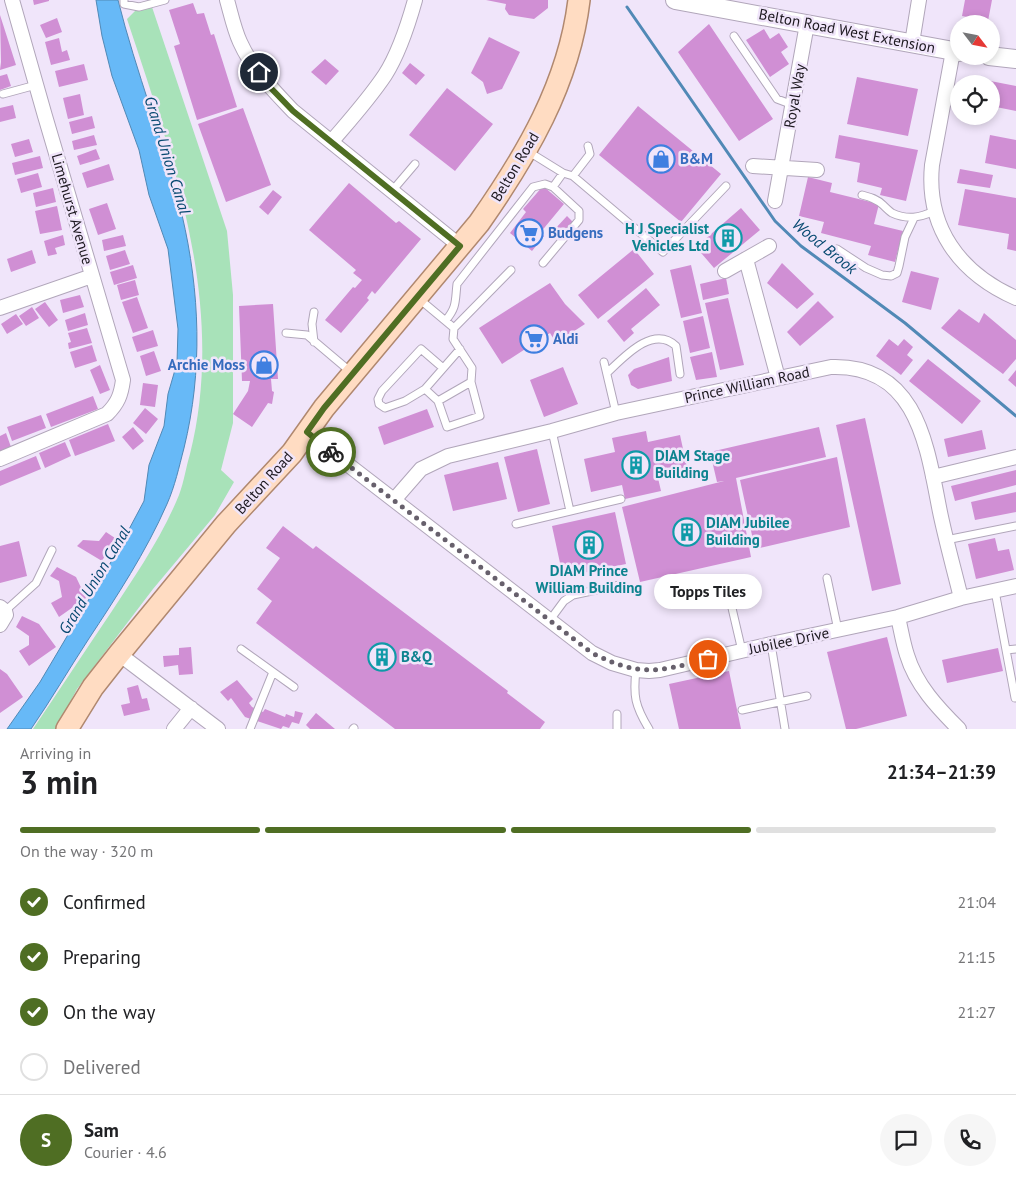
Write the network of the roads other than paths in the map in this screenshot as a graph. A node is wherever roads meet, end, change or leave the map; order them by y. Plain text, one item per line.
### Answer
1 (12, 0) edge
2 (165, 0) edge
3 (228, 0) edge
4 (415, 0) edge
5 (579, 0) edge
6 (919, 0) edge
7 (687, 1) edge
8 (124, 2) edge
9 (807, 24) junction
10 (734, 36) dead end
11 (912, 43) junction
12 (950, 50) edge
13 (1000, 57) edge
14 (1016, 59) edge
15 (953, 65) edge
16 (36, 85) junction
17 (4, 94) dead end
18 (793, 106) junction
19 (332, 142) junction
20 (588, 146) dead end
21 (526, 150) junction
22 (415, 164) dead end
23 (753, 166) dead end
24 (782, 168) junction
25 (817, 170) dead end
26 (563, 173) junction
27 (573, 176) junction
28 (726, 186) dead end
29 (553, 188) junction
30 (392, 191) junction
31 (862, 195) dead end
32 (775, 201) dead end
33 (934, 211) junction
34 (914, 218) junction
35 (460, 246) junction
36 (769, 246) dead end
37 (837, 249) dead end
38 (746, 259) junction
39 (543, 263) dead end
40 (511, 270) dead end
41 (725, 270) dead end
42 (92, 276) junction
43 (418, 298) junction
44 (1016, 298) edge
45 (0, 308) edge
46 (314, 312) dead end
47 (446, 320) junction
48 (454, 328) junction
49 (286, 332) dead end
50 (314, 342) junction
51 (460, 349) junction
52 (604, 362) dead end
53 (443, 368) junction
54 (354, 374) junction
55 (607, 374) junction
56 (680, 374) dead end
57 (778, 378) junction
58 (471, 382) junction
59 (425, 388) junction
60 (438, 401) junction
61 (616, 413) junction
62 (552, 431) junction
63 (307, 432) junction
64 (1016, 457) edge
65 (0, 459) edge
66 (933, 476) junction
67 (621, 499) dead end
68 (394, 500) junction
69 (570, 511) junction
70 (516, 524) dead end
71 (1016, 526) edge
72 (946, 540) junction
73 (52, 550) dead end
74 (827, 578) dead end
75 (620, 585) dead end
76 (1016, 586) edge
77 (995, 591) junction
78 (728, 592) dead end
79 (961, 598) junction
80 (3, 609) edge
81 (898, 617) junction
82 (550, 620) junction
83 (0, 625) edge
84 (838, 630) junction
85 (771, 644) junction
86 (1016, 648) edge
87 (241, 649) dead end
88 (1006, 650) junction
89 (742, 651) junction
90 (119, 654) junction
91 (636, 670) junction
92 (273, 672) junction
93 (294, 687) dead end
94 (807, 696) dead end
95 (1015, 698) edge
96 (780, 702) junction
97 (191, 708) junction
98 (742, 710) dead end
99 (617, 714) dead end
100 (67, 729) edge
101 (174, 729) edge
102 (218, 729) edge
103 (250, 729) edge
104 (617, 729) edge
105 (649, 729) edge
106 (785, 729) edge
107 (959, 729) edge

1 - 16 street, Limehurst Avenue
2 - 8 lane
3 - 19 street
4 - 19 street
5 - 21 main road, Belton Road
6 - 11 street
7 - 9 street, Belton Road West Extension
9 - 11 street, Belton Road West Extension
9 - 18 street, Royal Way
10 - 18 lane
11 - 12 street, Belton Road West Extension
13 - 14 street
15 - 33 street
16 - 17 lane
16 - 42 street, Limehurst Avenue
18 - 24 street, Royal Way
19 - 30 street
20 - 27 lane
21 - 26 lane
21 - 35 main road, Belton Road
22 - 30 lane
23 - 24 street
24 - 25 street
24 - 32 street, Royal Way
26 - 27 lane
26 - 29 lane
27 - 28 lane
29 - 39 lane
29 - 47 lane
30 - 35 street
31 - 34 lane
33 - 34 lane
33 - 44 street
34 - 37 lane
35 - 43 main road, Belton Road
36 - 38 street
38 - 41 street
38 - 57 street
40 - 48 lane
42 - 45 street
42 - 65 street, Limehurst Avenue
43 - 47 lane
43 - 54 main road, Belton Road
46 - 50 lane
47 - 48 lane
48 - 51 lane
49 - 50 lane
50 - 54 lane
51 - 53 lane
51 - 58 lane
52 - 55 lane
53 - 59 lane
53 - 59 lane
54 - 63 main road, Belton Road
55 - 56 lane
55 - 61 lane
57 - 61 street, Prince William Road
57 - 66 street, Prince William Road
58 - 60 lane
58 - 60 lane
59 - 60 lane
61 - 62 street, Prince William Road
62 - 68 street, Prince William Road
62 - 69 lane
63 - 68 street, Jubilee Drive
63 - 90 main road, Belton Road
64 - 66 street
66 - 72 street, Prince William Road
67 - 69 lane
68 - 82 street, Jubilee Drive
69 - 70 lane
71 - 72 lane
72 - 79 street, Prince William Road
73 - 80 lane
74 - 84 lane
75 - 82 lane
76 - 77 street, Jubilee Drive
77 - 79 street, Jubilee Drive
77 - 88 lane
78 - 89 lane
79 - 81 street, Jubilee Drive
80 - 83 street
81 - 84 street, Jubilee Drive
81 - 107 street
82 - 91 street, Jubilee Drive
84 - 85 street, Jubilee Drive
85 - 89 street, Jubilee Drive
85 - 96 lane
86 - 88 lane
87 - 92 lane
88 - 95 lane
89 - 91 street, Jubilee Drive
90 - 97 street
90 - 100 main road, Belton Road
91 - 105 lane
92 - 93 lane
92 - 103 lane
94 - 96 lane
96 - 98 lane
96 - 106 lane
97 - 101 street
97 - 102 street
99 - 104 lane

